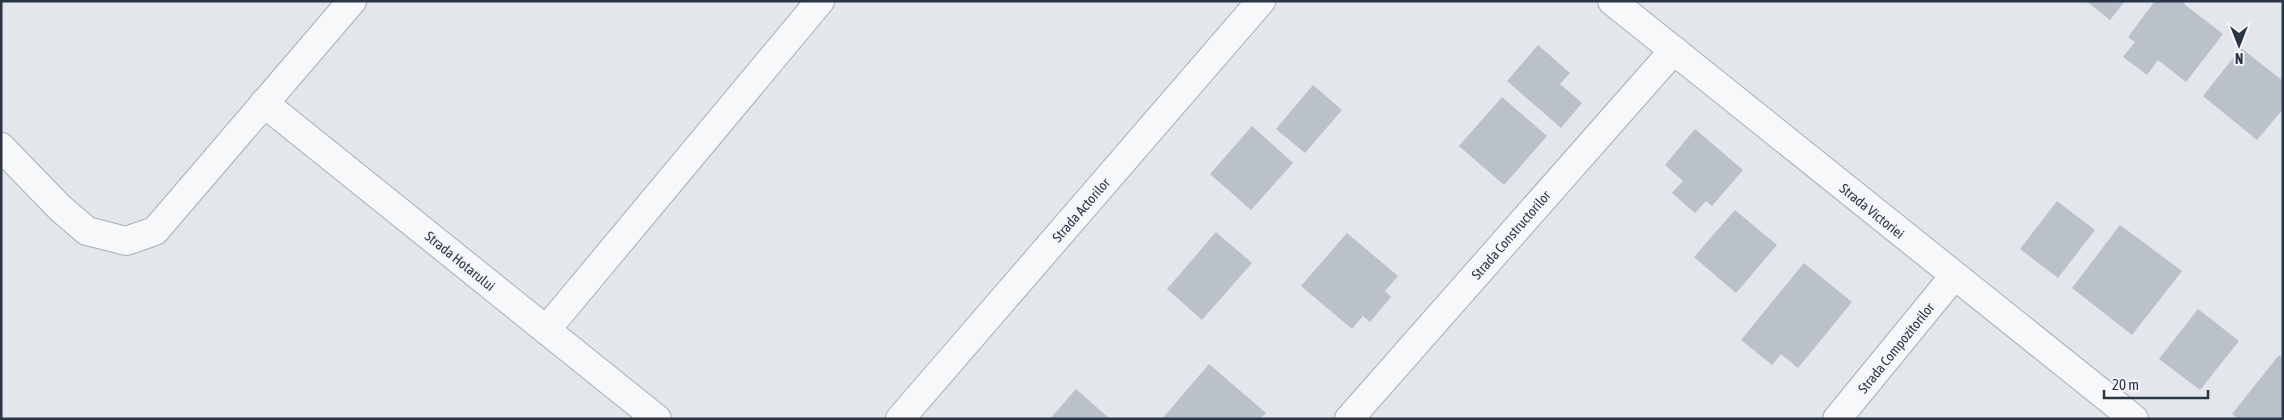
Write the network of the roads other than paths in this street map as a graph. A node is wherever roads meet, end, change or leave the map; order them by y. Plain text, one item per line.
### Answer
1 (352, 1) edge
2 (820, 1) edge
3 (1261, 1) edge
4 (1612, 1) edge
5 (1674, 50) junction
6 (264, 103) junction
7 (1, 147) edge
8 (1954, 276) junction
9 (546, 330) junction
10 (657, 419) edge
11 (900, 419) edge
12 (1349, 419) edge
13 (1837, 419) edge
14 (2134, 419) edge

1 - 6 street
2 - 9 street
3 - 11 street, Strada Actorilor
4 - 5 street, Strada Victoriei
5 - 8 street, Strada Victoriei
5 - 12 street, Strada Constructorilor
6 - 7 street
6 - 9 street, Strada Hotarului
8 - 13 street, Strada Compozitorilor
8 - 14 street, Strada Victoriei
9 - 10 street, Strada Hotarului

